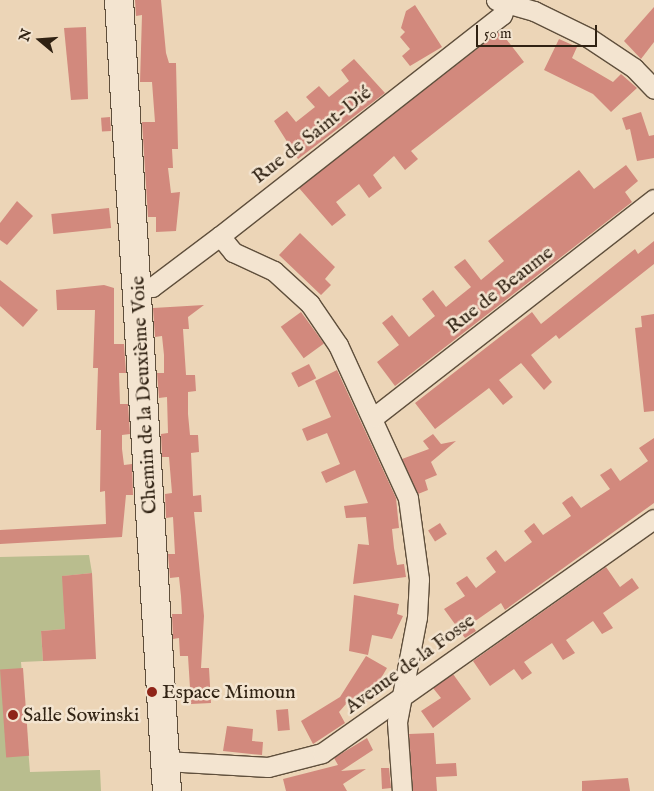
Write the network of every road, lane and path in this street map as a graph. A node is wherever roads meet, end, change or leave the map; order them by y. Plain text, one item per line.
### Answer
1 (119, 0) edge
2 (501, 2) edge
3 (536, 5) edge
4 (654, 89) edge
5 (654, 199) edge
6 (220, 236) junction
7 (137, 289) junction
8 (374, 417) junction
9 (654, 519) edge
10 (401, 696) junction
11 (165, 761) junction
12 (167, 791) edge
13 (402, 791) edge

1 - 7 street, Chemin de la Deuxième Voie
2 - 3 street
2 - 6 street, Rue de Saint-Dié
3 - 4 street
5 - 8 street, Rue de Beaume
6 - 7 street, Rue de Saint-Dié
6 - 8 street
7 - 11 street, Chemin de la Deuxième Voie
8 - 10 street
9 - 10 street, Avenue de la Fosse
10 - 11 street, Avenue de la Fosse
10 - 13 street
11 - 12 street, Chemin de la Deuxième Voie

